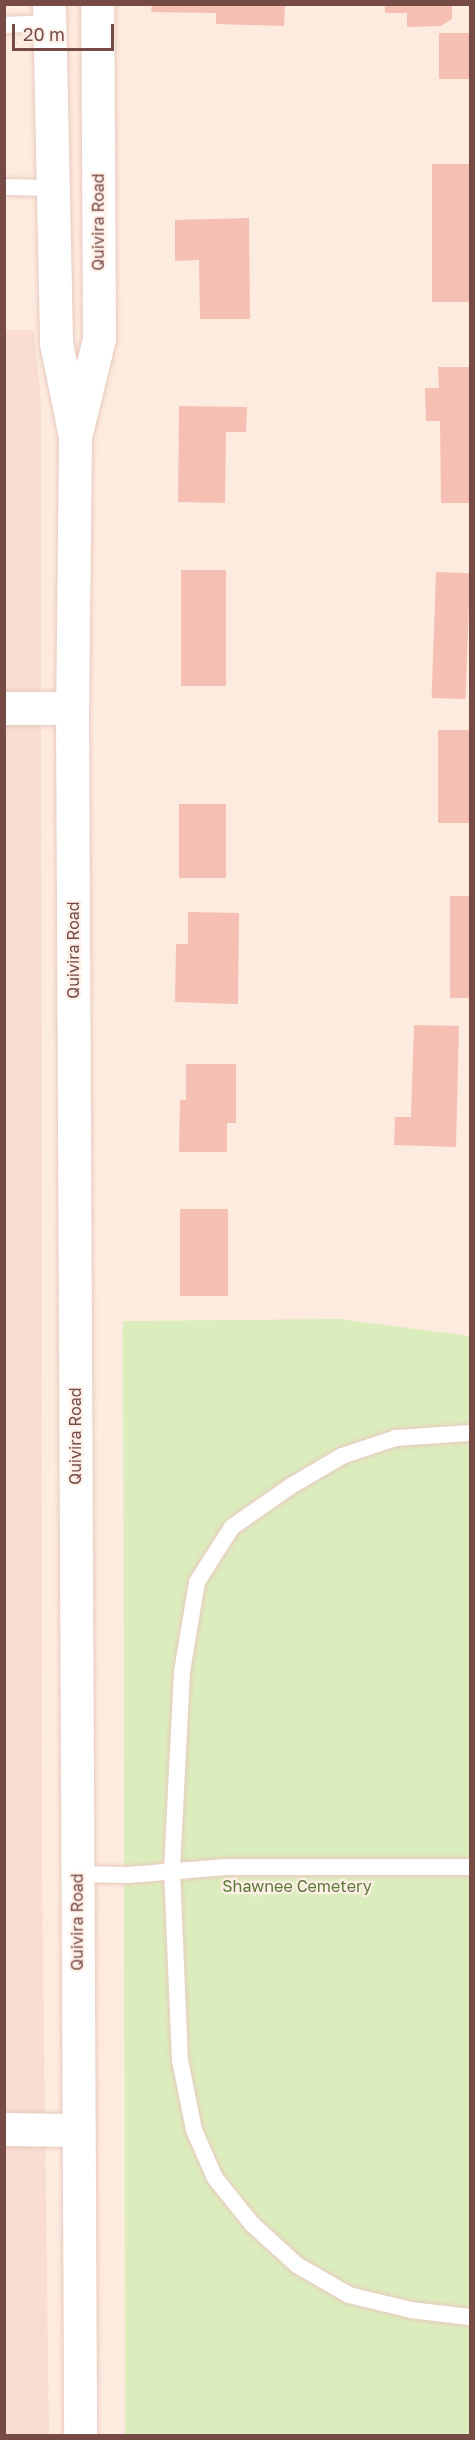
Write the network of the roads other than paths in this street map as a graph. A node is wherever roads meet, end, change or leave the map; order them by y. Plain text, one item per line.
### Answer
1 (97, 4) edge
2 (49, 14) edge
3 (4, 25) edge
4 (4, 187) edge
5 (52, 188) junction
6 (75, 436) junction
7 (4, 708) edge
8 (72, 708) junction
9 (471, 1433) edge
10 (471, 1867) edge
11 (172, 1870) junction
12 (77, 1874) junction
13 (4, 2129) edge
14 (78, 2130) junction
15 (471, 2317) edge
16 (80, 2436) edge

1 - 6 main road, Quivira Road
2 - 3 lane
2 - 5 main road, Quivira Road
4 - 5 lane
5 - 6 main road, Quivira Road
6 - 8 main road, Quivira Road
7 - 8 main road
8 - 12 main road, Quivira Road
9 - 11 lane
10 - 11 lane
11 - 12 lane
11 - 15 lane
12 - 14 main road, Quivira Road
13 - 14 main road
14 - 16 main road, Quivira Road

